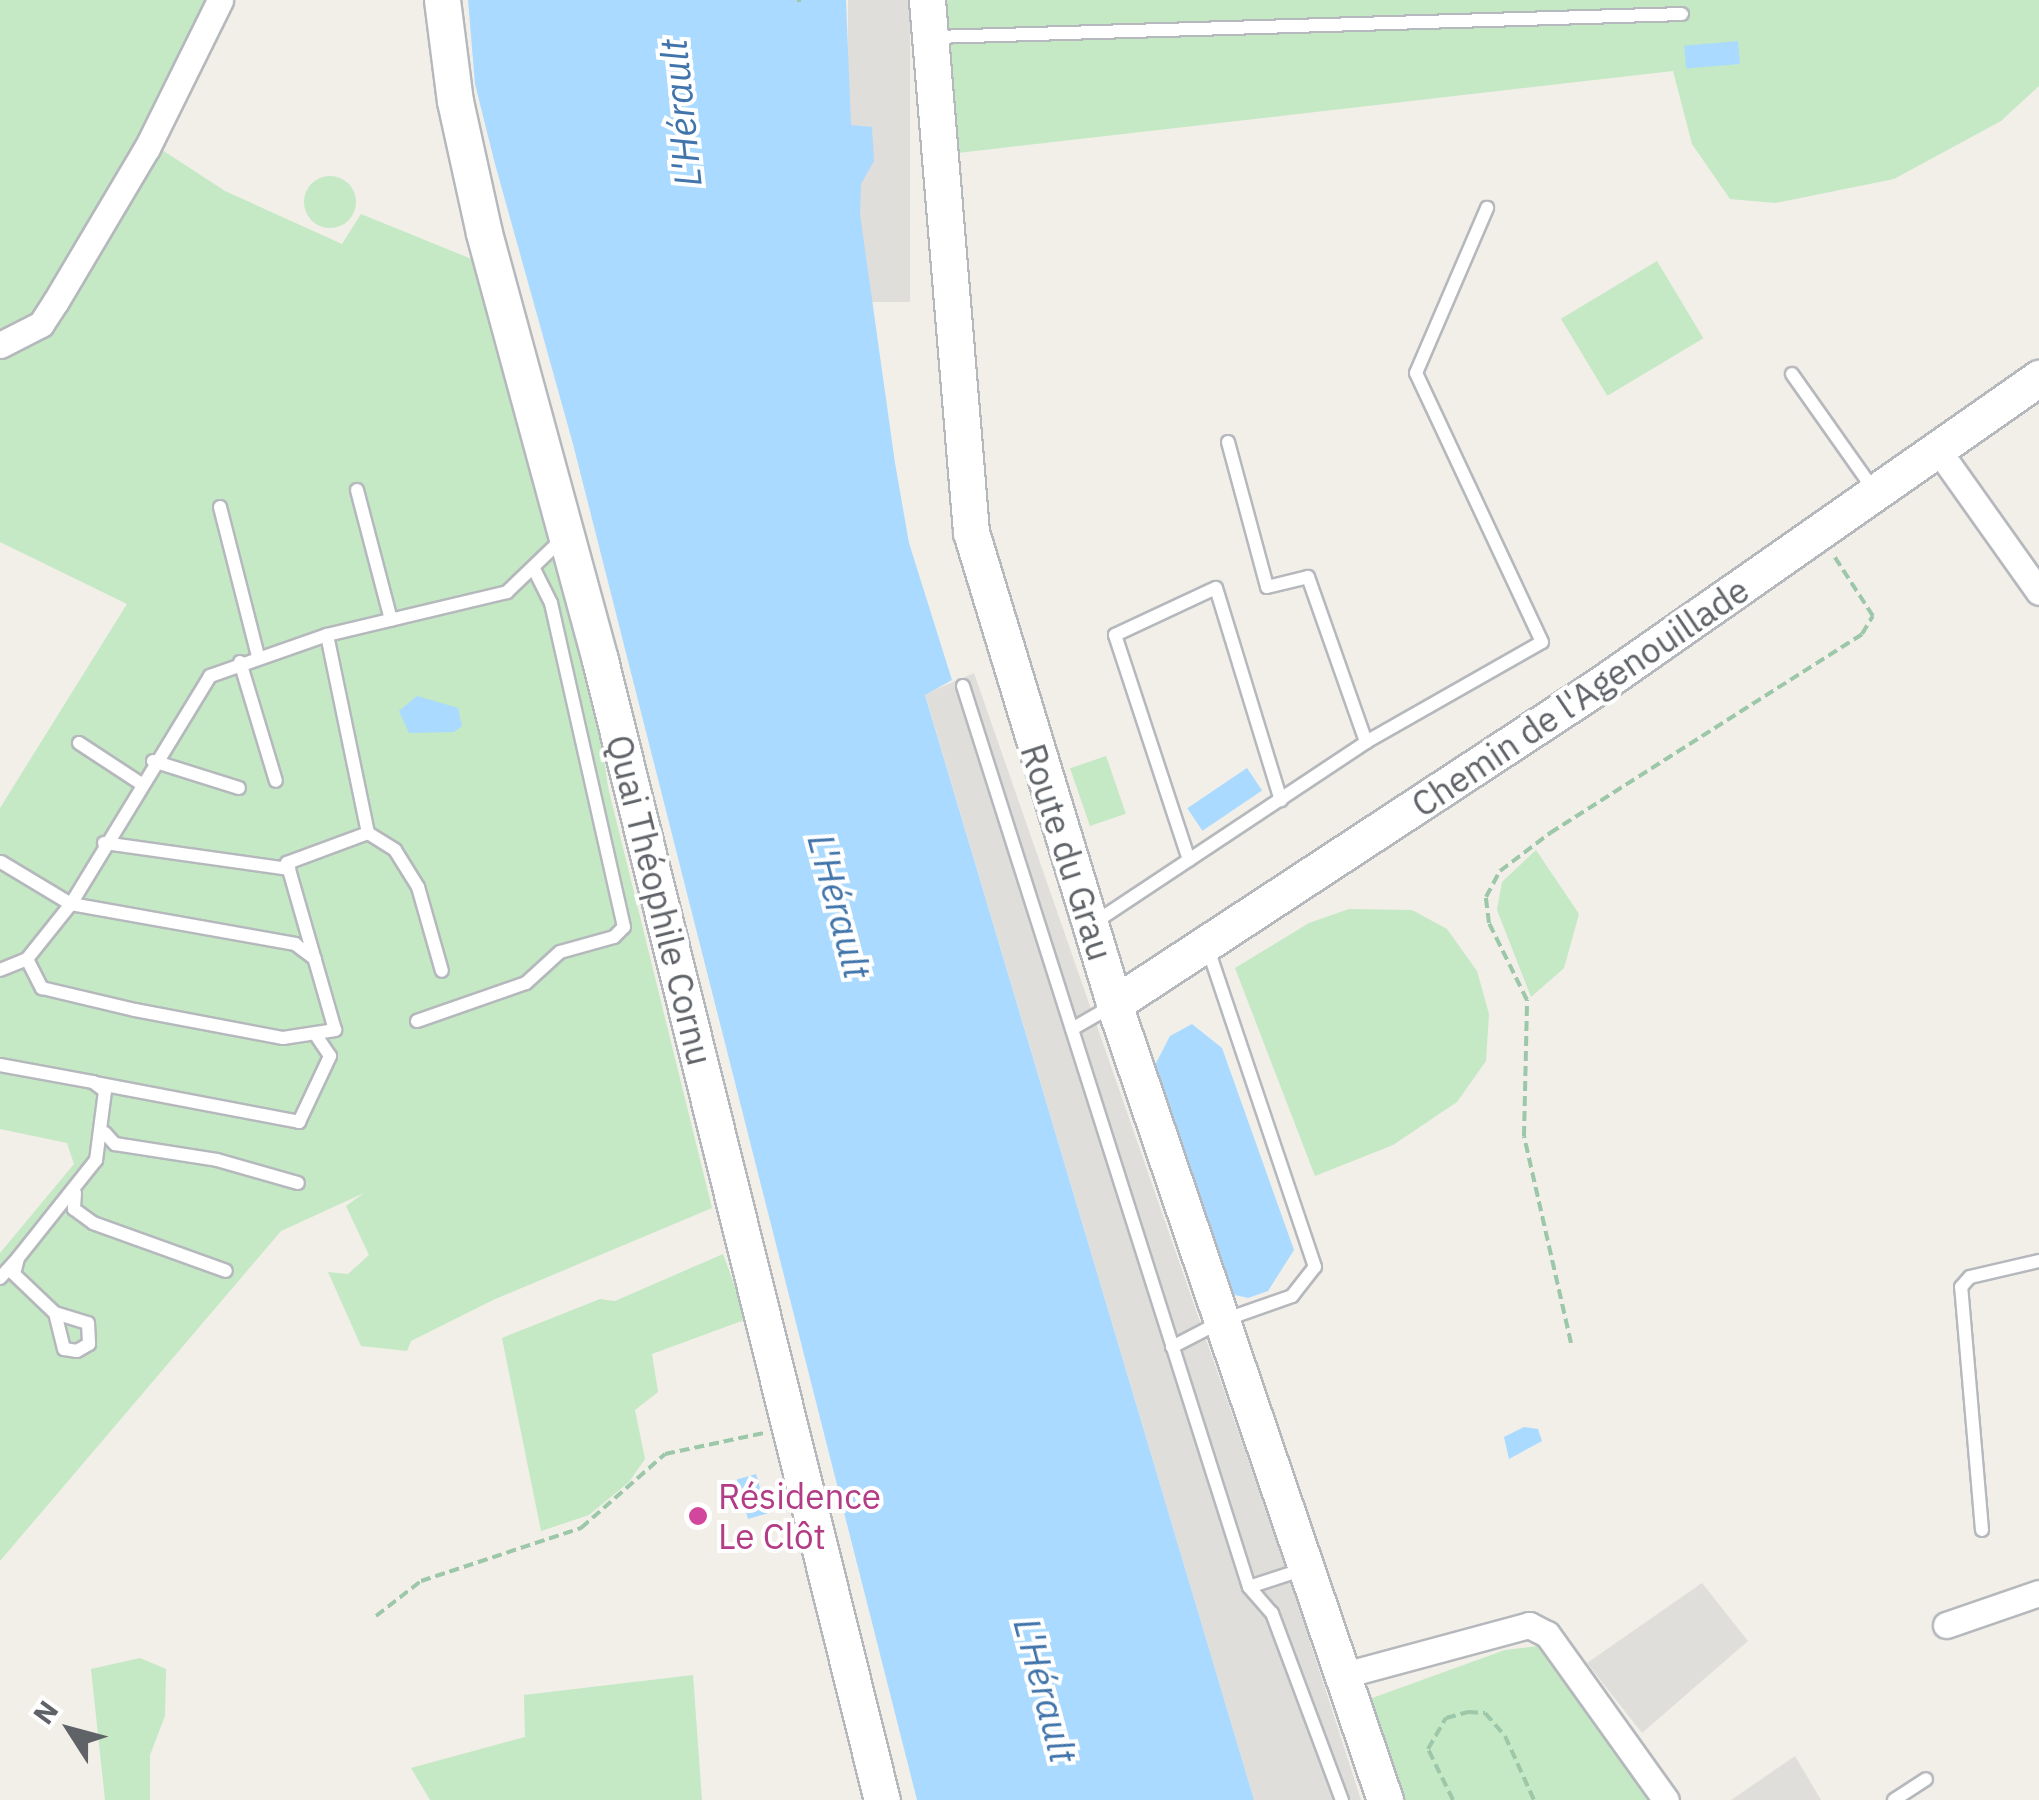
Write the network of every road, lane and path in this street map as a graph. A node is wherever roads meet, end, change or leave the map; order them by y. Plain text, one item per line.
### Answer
1 (220, 0) edge
2 (442, 0) edge
3 (927, 0) edge
4 (1682, 14) dead end
5 (929, 37) junction
6 (1487, 208) dead end
7 (0, 345) edge
8 (1792, 374) dead end
9 (2039, 378) edge
10 (1228, 442) dead end
11 (1938, 450) junction
12 (357, 490) dead end
13 (1877, 495) junction
14 (220, 507) dead end
15 (566, 535) junction
16 (1821, 535) junction
17 (532, 567) junction
18 (2036, 581) edge
19 (391, 620) junction
20 (327, 635) junction
21 (258, 656) junction
22 (240, 662) junction
23 (964, 686) dead end
24 (1366, 742) junction
25 (79, 744) dead end
26 (153, 761) junction
27 (276, 781) dead end
28 (140, 783) junction
29 (239, 788) dead end
30 (1281, 800) junction
31 (368, 832) junction
32 (104, 843) junction
33 (1189, 860) junction
34 (1, 862) edge
35 (289, 869) junction
36 (71, 904) junction
37 (1092, 925) junction
38 (1206, 946) junction
39 (27, 959) junction
40 (315, 960) junction
41 (0, 970) edge
42 (442, 971) dead end
43 (1114, 1004) junction
44 (417, 1022) dead end
45 (1072, 1028) junction
46 (318, 1038) junction
47 (0, 1065) edge
48 (93, 1082) junction
49 (104, 1134) junction
50 (298, 1183) dead end
51 (75, 1193) junction
52 (18, 1258) junction
53 (2039, 1261) edge
54 (226, 1271) dead end
55 (0, 1278) edge
56 (55, 1313) dead end
57 (1224, 1320) junction
58 (1571, 1343) dead end
59 (1172, 1347) junction
60 (791, 1428) junction
61 (1982, 1530) dead end
62 (1308, 1568) junction
63 (1250, 1587) junction
64 (2039, 1593) edge
65 (376, 1616) dead end
66 (1946, 1625) dead end
67 (1344, 1675) junction
68 (1926, 1778) dead end
69 (882, 1800) edge
70 (1342, 1800) edge
71 (1385, 1800) edge
72 (1453, 1800) edge
73 (1534, 1800) edge
74 (1666, 1800) edge
75 (1894, 1800) edge

1 - 7 street
2 - 15 street, Quai Théophile Cornu
3 - 5 street, Route du Grau
4 - 5 lane
5 - 37 street, Route du Grau
6 - 24 lane
8 - 13 lane
9 - 11 street, Chemin de l'Agenouillade
10 - 24 lane
11 - 13 street, Chemin de l'Agenouillade
11 - 18 street
12 - 19 lane
13 - 16 street, Chemin de l'Agenouillade
14 - 21 lane
15 - 17 lane
15 - 60 street, Quai Théophile Cornu
16 - 38 street, Chemin de l'Agenouillade
16 - 58 path
17 - 19 lane
17 - 44 lane
19 - 20 lane
20 - 21 lane
20 - 31 lane
21 - 22 lane
22 - 26 lane
22 - 27 lane
23 - 45 lane
24 - 30 lane
25 - 28 lane
26 - 28 lane
26 - 29 lane
28 - 32 lane
30 - 33 lane
30 - 33 lane
31 - 35 lane
31 - 42 lane
32 - 35 lane
32 - 36 lane
33 - 37 lane
34 - 36 lane
35 - 40 lane
36 - 39 lane
36 - 40 lane
37 - 43 street, Route du Grau
38 - 43 street, Chemin de l'Agenouillade
38 - 57 lane
39 - 41 lane
39 - 46 lane
40 - 46 lane
43 - 45 lane
43 - 57 street, Route du Grau
45 - 59 lane
46 - 48 lane
47 - 48 lane
48 - 49 lane
49 - 50 lane
49 - 51 lane
51 - 52 lane
51 - 54 lane
52 - 55 lane
52 - 56 lane
53 - 61 lane
57 - 59 lane
57 - 62 street, Route du Grau
59 - 63 lane
60 - 65 path
60 - 69 street, Quai Théophile Cornu
62 - 63 lane
62 - 67 street, Route du Grau
63 - 70 lane
64 - 66 street
67 - 71 street, Route du Grau
67 - 74 street
68 - 75 lane
72 - 73 path

